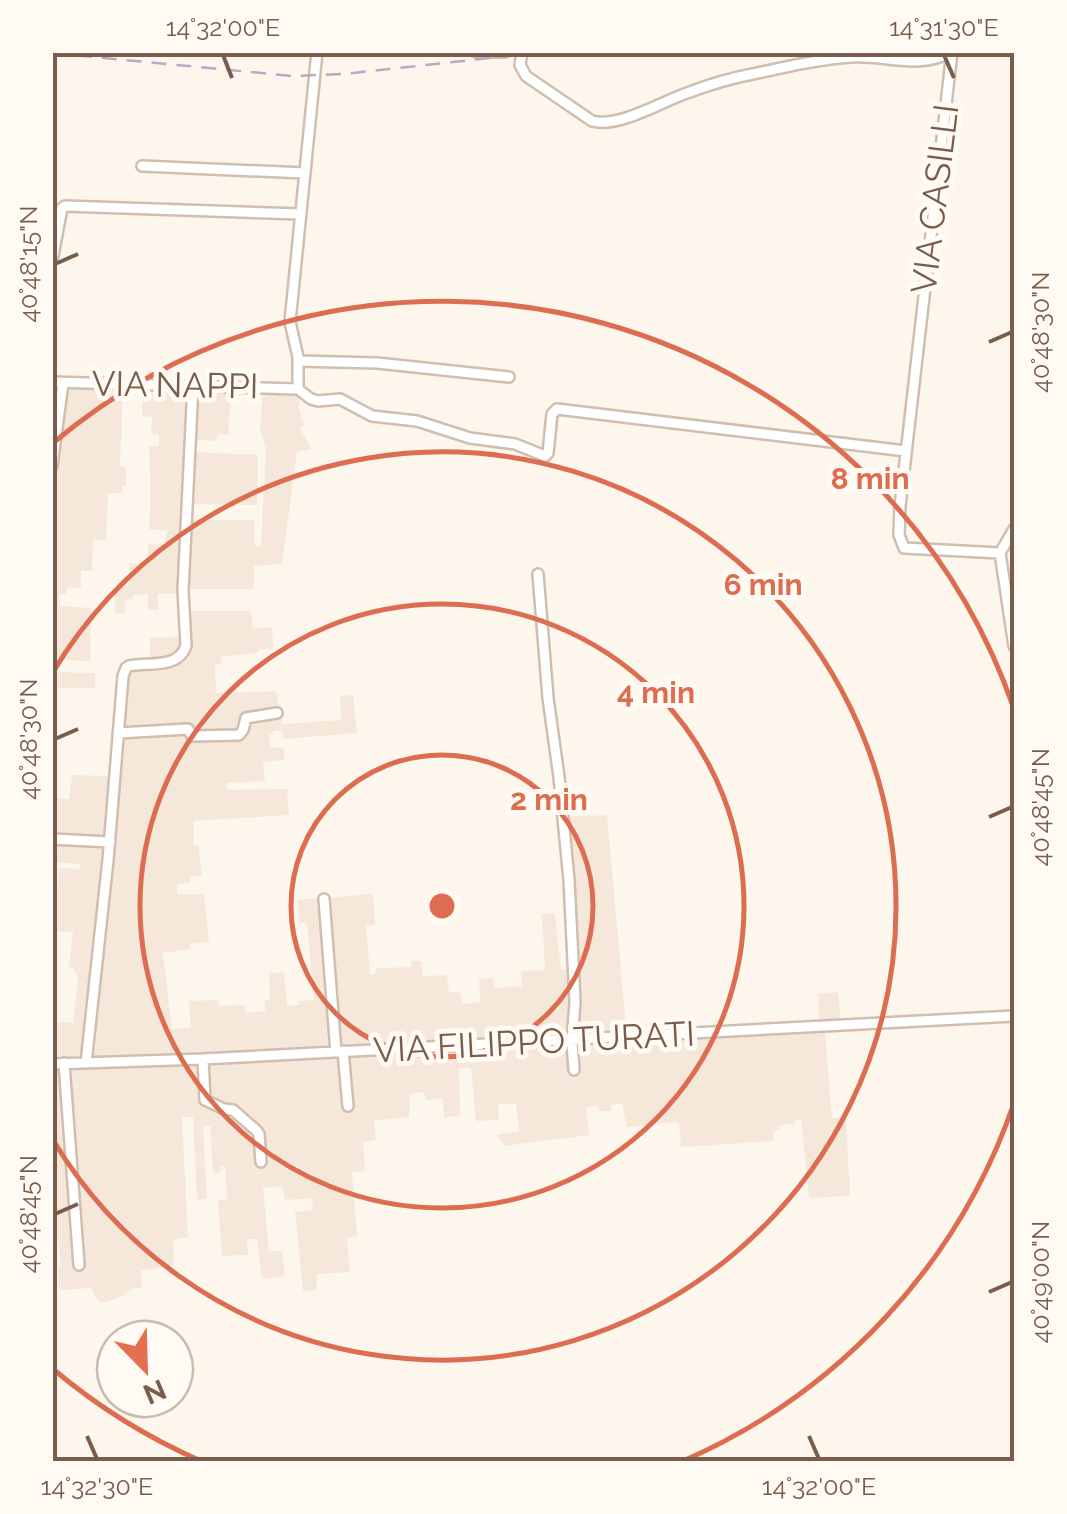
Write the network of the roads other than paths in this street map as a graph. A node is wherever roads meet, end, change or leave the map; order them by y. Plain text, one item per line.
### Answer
1 (317, 52) edge
2 (476, 52) edge
3 (505, 52) edge
4 (522, 52) edge
5 (951, 52) edge
6 (142, 166) dead end
7 (305, 173) junction
8 (300, 214) junction
9 (52, 261) edge
10 (298, 361) junction
11 (509, 377) dead end
12 (58, 382) edge
13 (193, 385) junction
14 (298, 389) junction
15 (906, 451) junction
16 (52, 466) edge
17 (1014, 529) edge
18 (1000, 552) junction
19 (538, 574) dead end
20 (1014, 646) edge
21 (276, 713) dead end
22 (118, 733) junction
23 (52, 838) edge
24 (110, 842) junction
25 (324, 899) dead end
26 (1014, 1016) edge
27 (572, 1040) junction
28 (339, 1052) junction
29 (203, 1059) junction
30 (86, 1063) junction
31 (58, 1064) edge
32 (574, 1070) dead end
33 (348, 1106) dead end
34 (261, 1162) dead end
35 (79, 1265) dead end

1 - 7 street
2 - 3 street
4 - 5 street
5 - 15 street, VIA CASILLI
6 - 7 street
7 - 8 street
8 - 9 street
8 - 10 street
10 - 11 street
10 - 14 street
12 - 13 street, VIA NAPPI
12 - 16 street
13 - 14 street, VIA NAPPI
13 - 22 street
14 - 15 street, VIA NAPPI
15 - 18 street, VIA CASILLI
17 - 18 street
18 - 20 street
19 - 27 street
21 - 22 street
22 - 24 street
23 - 24 street
24 - 30 street
25 - 28 street
26 - 27 street, VIA FILIPPO TURATI
27 - 28 street, VIA FILIPPO TURATI
27 - 32 street
28 - 29 street, VIA FILIPPO TURATI
28 - 33 street
29 - 30 street, VIA FILIPPO TURATI
29 - 34 street
30 - 31 street, VIA FILIPPO TURATI
31 - 35 street

